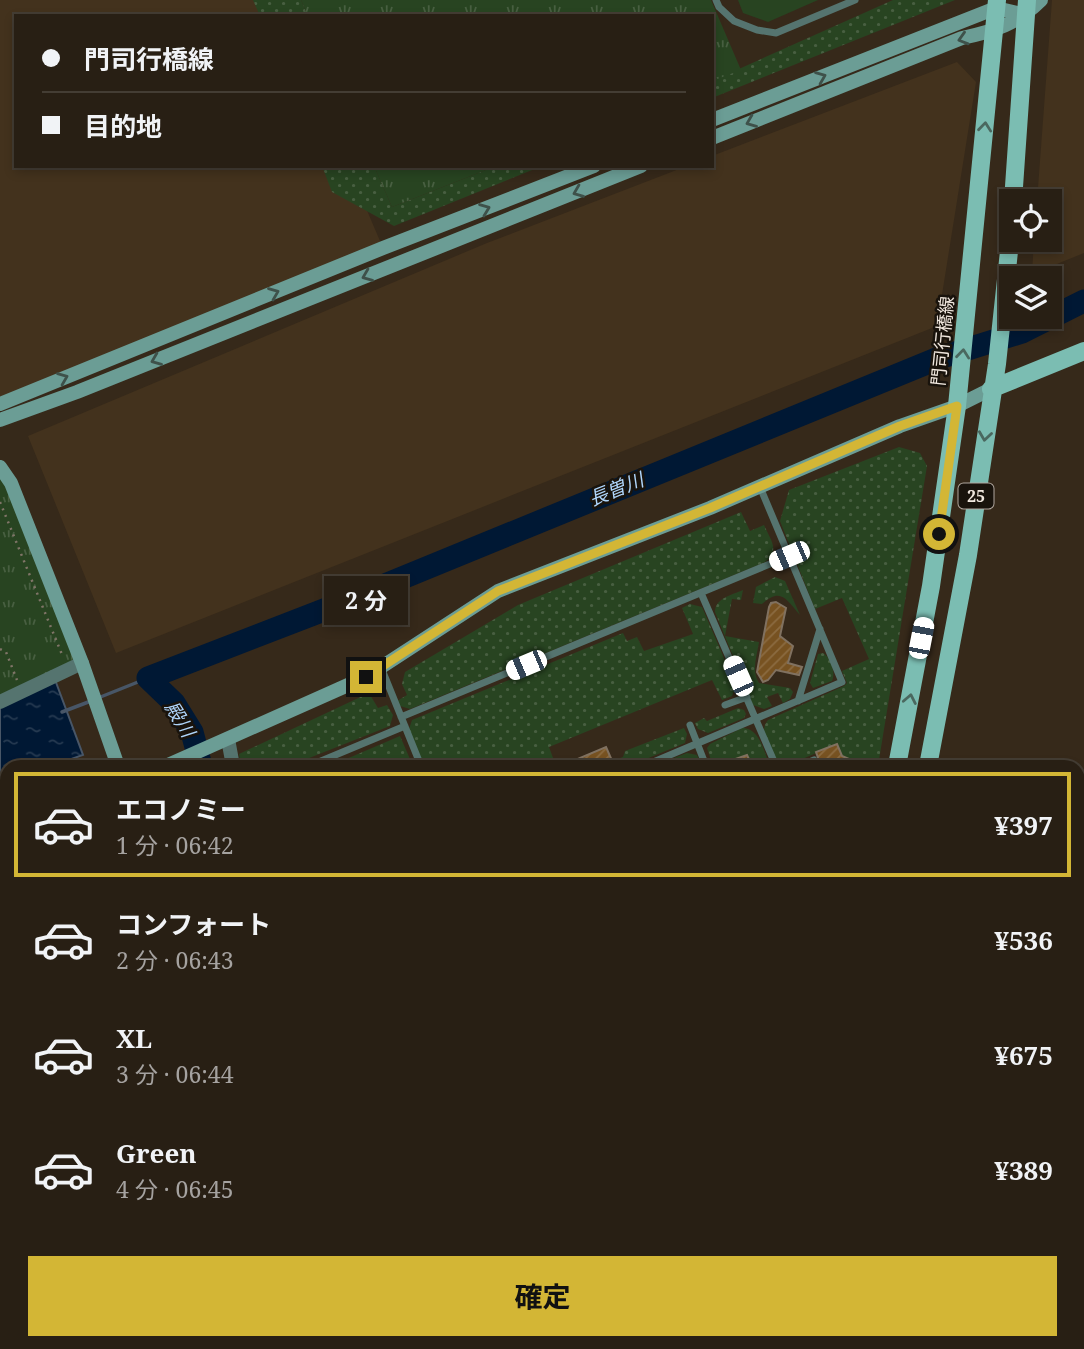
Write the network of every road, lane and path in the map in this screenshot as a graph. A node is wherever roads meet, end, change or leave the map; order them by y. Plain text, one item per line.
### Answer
1 (716, 0) edge
2 (855, 0) edge
3 (1041, 0) edge
4 (997, 4) edge
5 (1026, 8) edge
6 (995, 31) junction
7 (714, 119) edge
8 (714, 137) edge
9 (588, 168) edge
10 (636, 168) edge
11 (1014, 189) edge
12 (1009, 252) edge
13 (1084, 351) edge
14 (991, 389) junction
15 (0, 404) edge
16 (957, 406) junction
17 (0, 420) edge
18 (0, 467) edge
19 (760, 486) junction
20 (0, 502) edge
21 (789, 556) junction
22 (701, 593) junction
23 (820, 629) junction
24 (0, 649) edge
25 (82, 663) junction
26 (381, 667) junction
27 (68, 670) junction
28 (22, 692) junction
29 (747, 697) junction
30 (798, 701) junction
31 (0, 702) edge
32 (725, 705) dead end
33 (401, 717) junction
34 (756, 719) junction
35 (690, 725) dead end
36 (405, 726) junction
37 (224, 741) junction
38 (697, 744) junction
39 (663, 758) joint
40 (116, 759) edge
41 (180, 760) edge
42 (231, 760) edge
43 (323, 760) edge
44 (419, 760) edge
45 (658, 760) edge
46 (704, 760) edge
47 (773, 760) edge
48 (898, 760) edge
49 (929, 760) edge

1 - 2 lane
3 - 5 street
4 - 5 street
4 - 6 main road, 門司行橋線 / 25
7 -> 4 street
5 - 6 street
5 - 11 main road
6 -> 8 street
16 -> 6 main road, 門司行橋線 / 25
15 -> 9 street
10 -> 17 street
12 - 14 main road, 25
13 - 14 main road
14 - 16 street
14 -> 49 main road, 25
16 - 19 street
48 -> 16 main road, 門司行橋線 / 25
18 - 25 street
19 - 21 lane
19 - 26 street
20 - 27 path
21 - 22 lane
21 - 23 lane
22 - 29 lane
22 - 33 lane
23 - 30 lane
23 - 30 lane
24 - 28 path
25 - 27 street
25 - 40 street
26 - 33 lane
26 - 37 street
27 - 28 street
28 - 31 street
29 - 32 lane
29 - 34 lane
30 - 34 lane
33 - 36 lane
34 - 38 lane
34 - 47 lane
35 - 38 lane
36 - 43 lane
36 - 44 lane
37 - 41 street
37 - 42 street
38 - 39 lane
38 - 46 lane
39 - 45 lane

